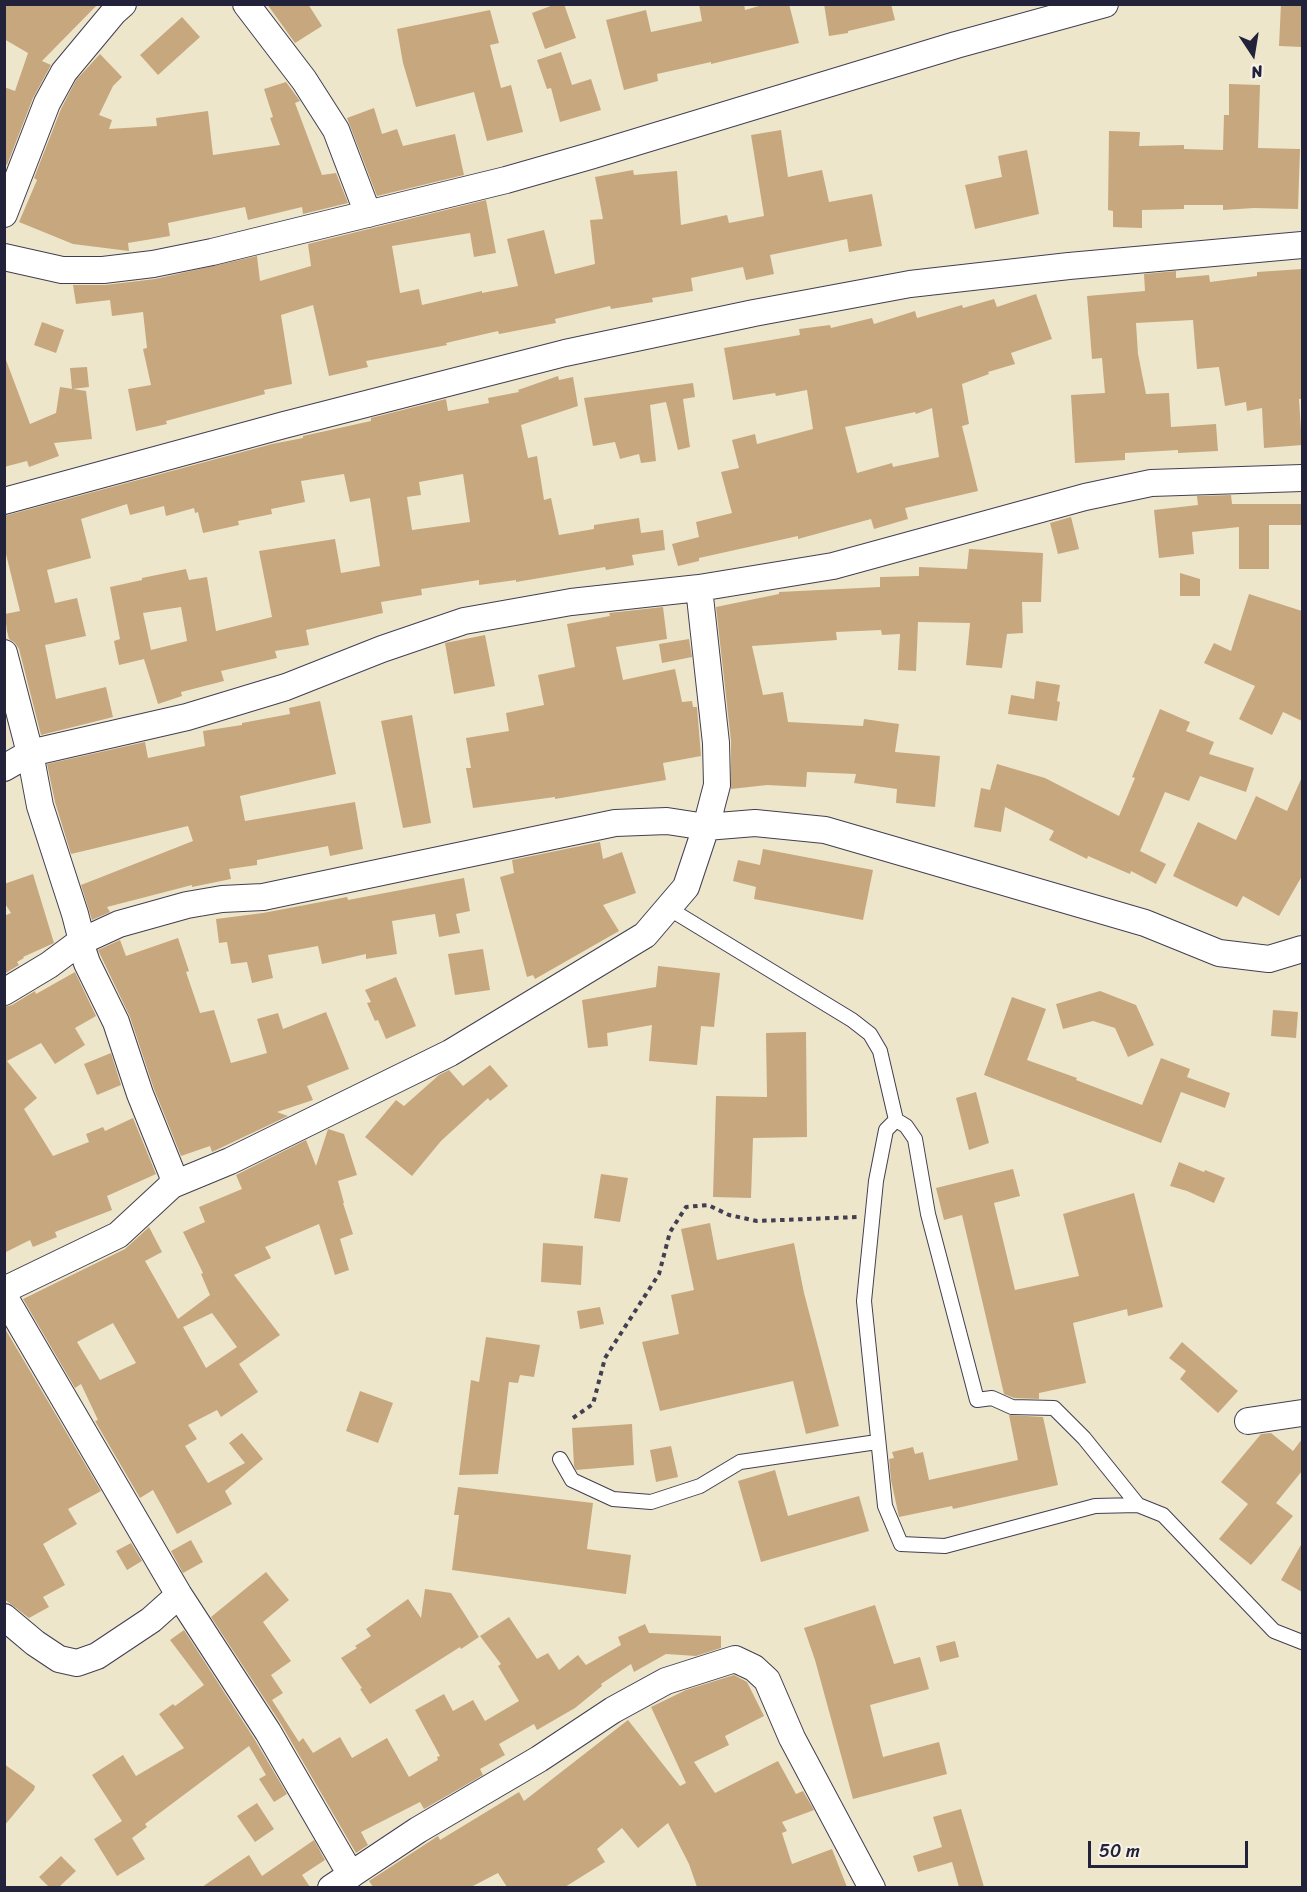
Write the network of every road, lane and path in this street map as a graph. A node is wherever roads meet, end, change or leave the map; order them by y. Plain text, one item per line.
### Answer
1 (123, 4) edge
2 (246, 4) edge
3 (1105, 4) edge
4 (4, 214) edge
5 (368, 214) junction
6 (1302, 245) edge
7 (4, 257) edge
8 (1302, 478) edge
9 (4, 501) edge
10 (699, 588) junction
11 (4, 653) edge
12 (30, 753) junction
13 (4, 768) edge
14 (706, 827) junction
15 (668, 908) junction
16 (80, 942) junction
17 (1302, 949) edge
18 (4, 992) edge
19 (896, 1120) junction
20 (172, 1185) junction
21 (872, 1216) junction
22 (4, 1290) edge
23 (4, 1296) edge
24 (1302, 1413) edge
25 (573, 1418) dead end
26 (1248, 1421) dead end
27 (877, 1442) junction
28 (560, 1460) dead end
29 (1138, 1505) junction
30 (179, 1595) junction
31 (4, 1617) edge
32 (1302, 1642) edge
33 (341, 1881) edge
34 (872, 1887) edge

1 - 4 street
2 - 5 street
3 - 5 street
5 - 7 street
6 - 9 street
8 - 10 street
10 - 12 street
10 - 14 street
11 - 12 street
12 - 13 street
12 - 16 street
14 - 15 street
14 - 16 street
14 - 17 street
15 - 19 lane
15 - 20 street
16 - 18 street
16 - 20 street
19 - 21 lane
19 - 29 lane
20 - 22 street
21 - 25 path
21 - 27 lane
23 - 30 street
24 - 26 street
27 - 28 lane
27 - 29 lane
29 - 32 lane
30 - 31 street
30 - 33 street
33 - 34 street

